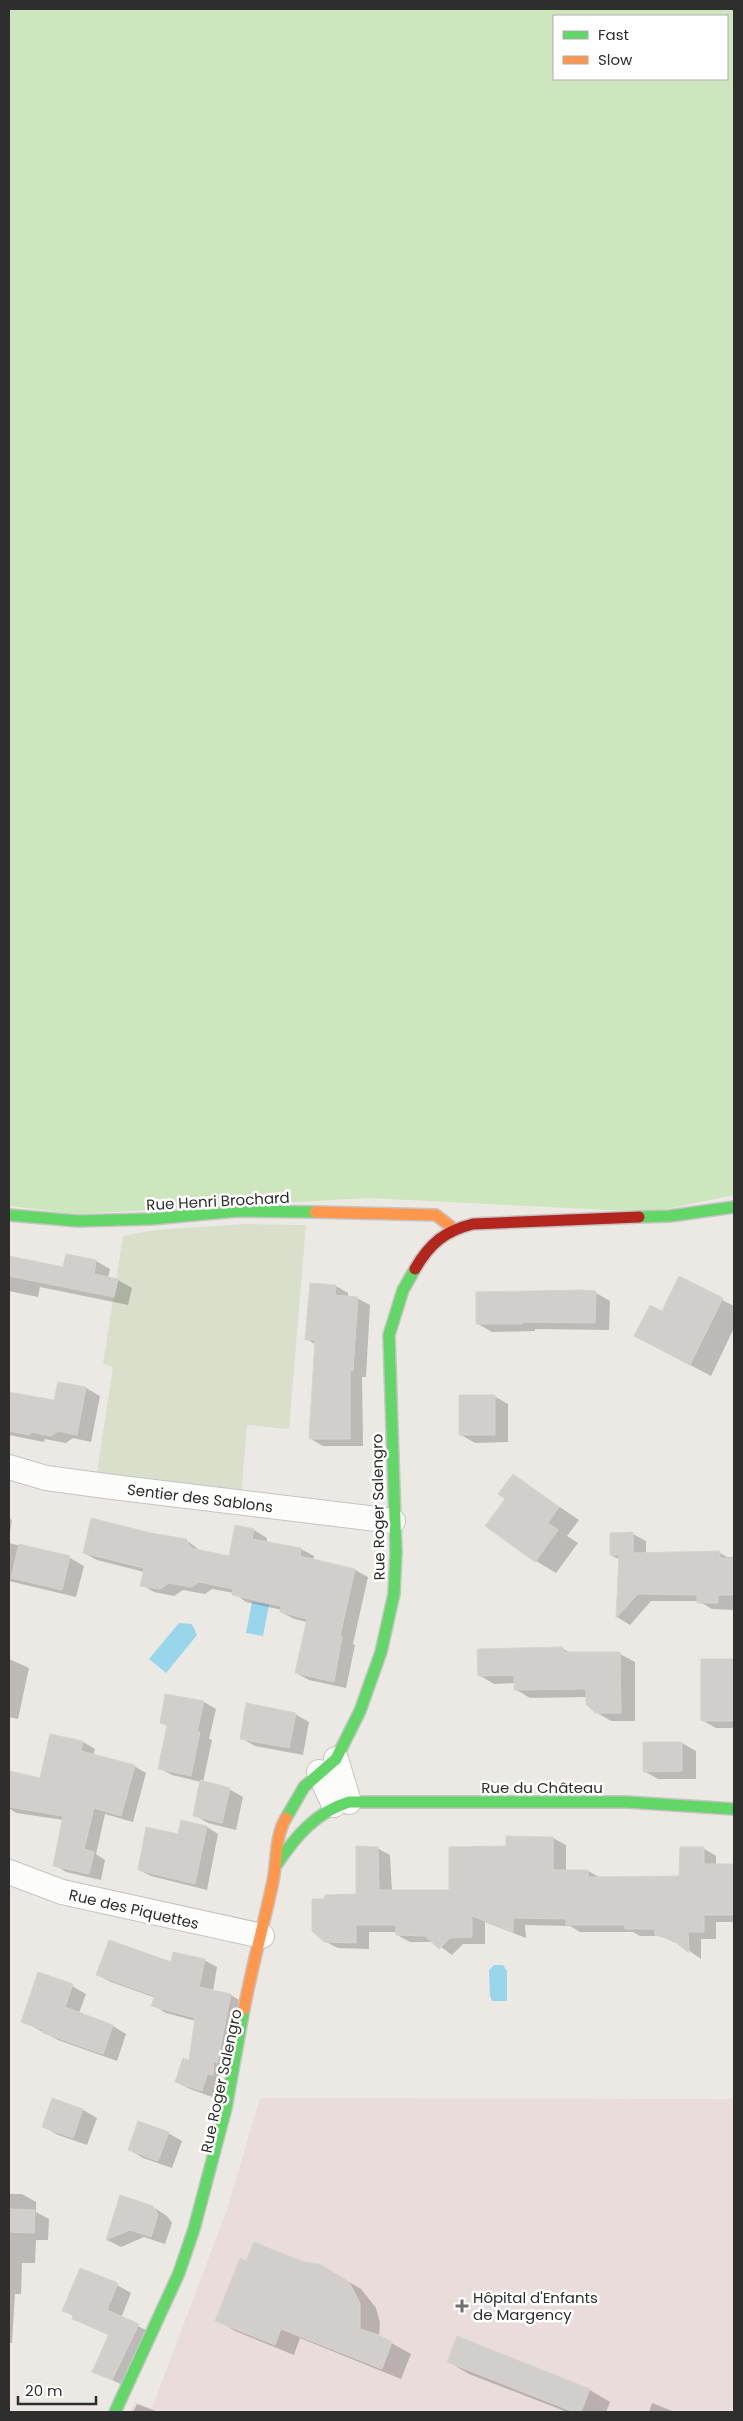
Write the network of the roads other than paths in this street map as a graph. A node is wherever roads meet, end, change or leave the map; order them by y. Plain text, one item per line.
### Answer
1 (734, 1207) edge
2 (9, 1215) edge
3 (454, 1229) junction
4 (9, 1467) edge
5 (393, 1521) junction
6 (328, 1765) junction
7 (342, 1804) junction
8 (734, 1809) edge
9 (276, 1865) junction
10 (9, 1872) edge
11 (262, 1936) junction
12 (115, 2412) edge

1 - 3 main road
2 - 3 main road, Rue Henri Brochard
3 - 5 main road, Rue Roger Salengro
4 - 5 street, Sentier des Sablons
5 - 6 main road, Rue Roger Salengro
6 - 7 street
6 - 9 main road, Rue Roger Salengro
7 - 8 main road, Rue du Château
7 - 9 main road, Rue Roger Salengro
9 - 11 main road, Rue Roger Salengro
10 - 11 street, Rue des Piquettes
11 - 12 main road, Rue Roger Salengro

